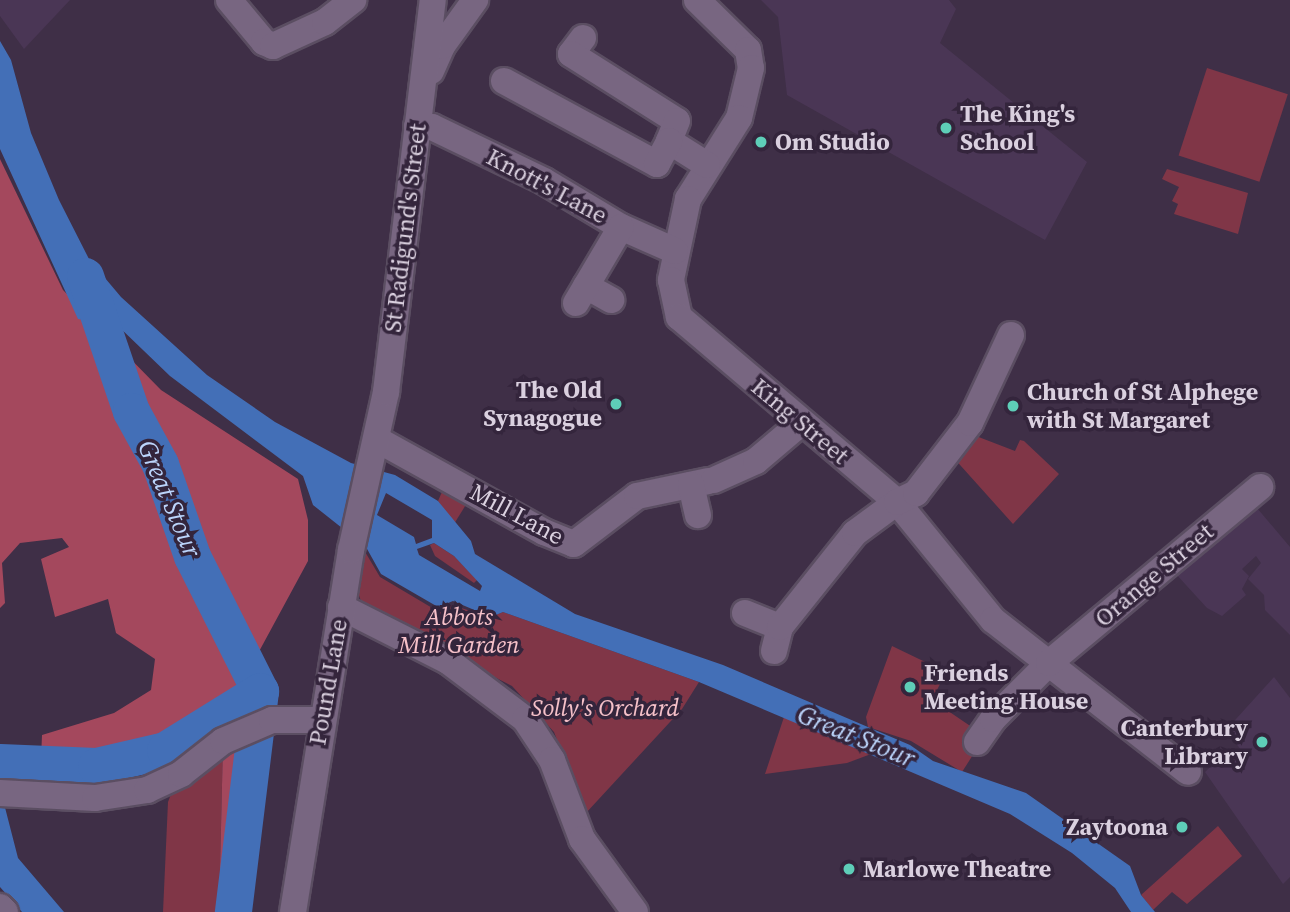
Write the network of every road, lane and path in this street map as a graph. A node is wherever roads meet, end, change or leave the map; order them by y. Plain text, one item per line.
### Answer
1 (229, 0) edge
2 (353, 0) edge
3 (432, 0) edge
4 (475, 0) edge
5 (697, 0) edge
6 (583, 38) dead end
7 (504, 81) dead end
8 (422, 92) junction
9 (417, 126) junction
10 (669, 141) junction
11 (707, 165) junction
12 (621, 227) junction
13 (675, 251) junction
14 (611, 300) dead end
15 (1011, 335) dead end
16 (801, 422) junction
17 (374, 455) junction
18 (704, 482) junction
19 (1260, 487) dead end
20 (897, 502) junction
21 (698, 514) dead end
22 (341, 607) junction
23 (745, 613) dead end
24 (1049, 663) junction
25 (321, 720) junction
26 (977, 742) dead end
27 (1188, 772) dead end
28 (4, 792) edge
29 (0, 907) edge
30 (5, 912) edge
31 (292, 912) edge
32 (635, 912) edge

1 - 2 street
3 - 8 street, St Radigund's Street
4 - 8 street
5 - 11 street, King Street
6 - 10 street
7 - 10 street
8 - 9 street, St Radigund's Street
9 - 12 street, Knott's Lane
9 - 17 street, St Radigund's Street
10 - 11 street
11 - 13 street, King Street
12 - 13 street, Knott's Lane
12 - 14 street
13 - 16 street, King Street
15 - 20 street
16 - 18 street, Mill Lane
16 - 20 street, King Street
17 - 18 street, Mill Lane
17 - 22 street, Pound Lane
18 - 21 street
19 - 24 street, Orange Street
20 - 23 street
20 - 24 street, King Street
22 - 25 street, Pound Lane
22 - 32 street
24 - 26 street, Orange Street
24 - 27 street, King Street
25 - 28 street
25 - 31 street, Pound Lane
29 - 30 street

